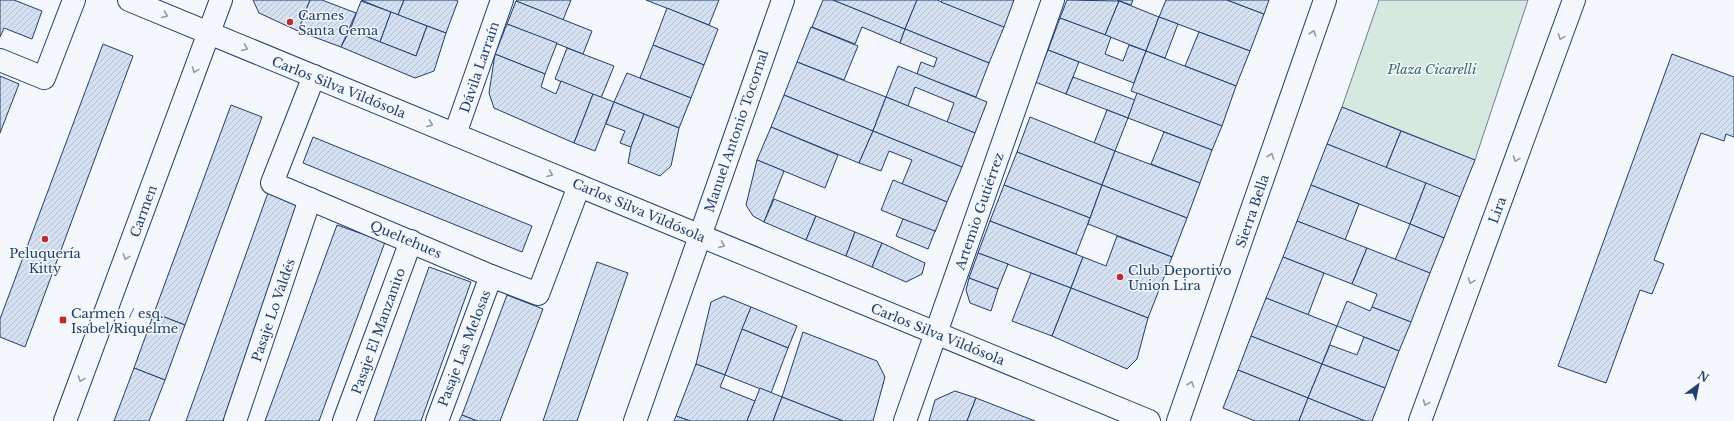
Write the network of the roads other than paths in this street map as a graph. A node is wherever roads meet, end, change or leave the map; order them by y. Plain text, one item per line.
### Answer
1 (74, 0) edge
2 (128, 0) edge
3 (221, 0) edge
4 (502, 0) edge
5 (783, 0) edge
6 (1053, 0) edge
7 (1325, 0) edge
8 (1574, 0) edge
9 (209, 33) junction
10 (0, 60) edge
11 (314, 76) junction
12 (455, 134) junction
13 (579, 186) junction
14 (310, 200) junction
15 (700, 236) junction
16 (411, 241) junction
17 (491, 276) junction
18 (936, 333) junction
19 (65, 421) edge
20 (235, 421) edge
21 (344, 421) edge
22 (437, 421) edge
23 (635, 421) edge
24 (905, 421) edge
25 (1149, 421) edge
26 (1178, 421) edge
27 (1420, 421) edge

1 - 10 street
2 -> 9 street, Carlos Silva Vildósola
3 - 9 street, Carmen
4 - 12 street, Dávila Larraín
5 - 15 street, Manuel Antonio Tocornal
6 - 18 street, Artemio Gutiérrez
26 -> 7 street, Sierra Bella
8 -> 27 street, Lira
9 -> 11 street, Carlos Silva Vildósola
9 -> 19 street, Carmen
11 -> 12 street, Carlos Silva Vildósola
11 - 14 street, Queltehues
12 -> 13 street, Carlos Silva Vildósola
13 - 15 street, Carlos Silva Vildósola
13 - 17 street, Queltehues
14 - 16 street, Queltehues
14 - 20 street, Pasaje Lo Valdés
15 -> 18 street, Carlos Silva Vildósola
15 - 23 street, Manuel Antonio Tocornal
16 - 17 street, Queltehues
16 - 21 street, Pasaje El Manzanito
17 - 22 street, Pasaje Las Melosas
18 - 24 street, Artemio Gutiérrez
18 - 25 street, Carlos Silva Vildósola

